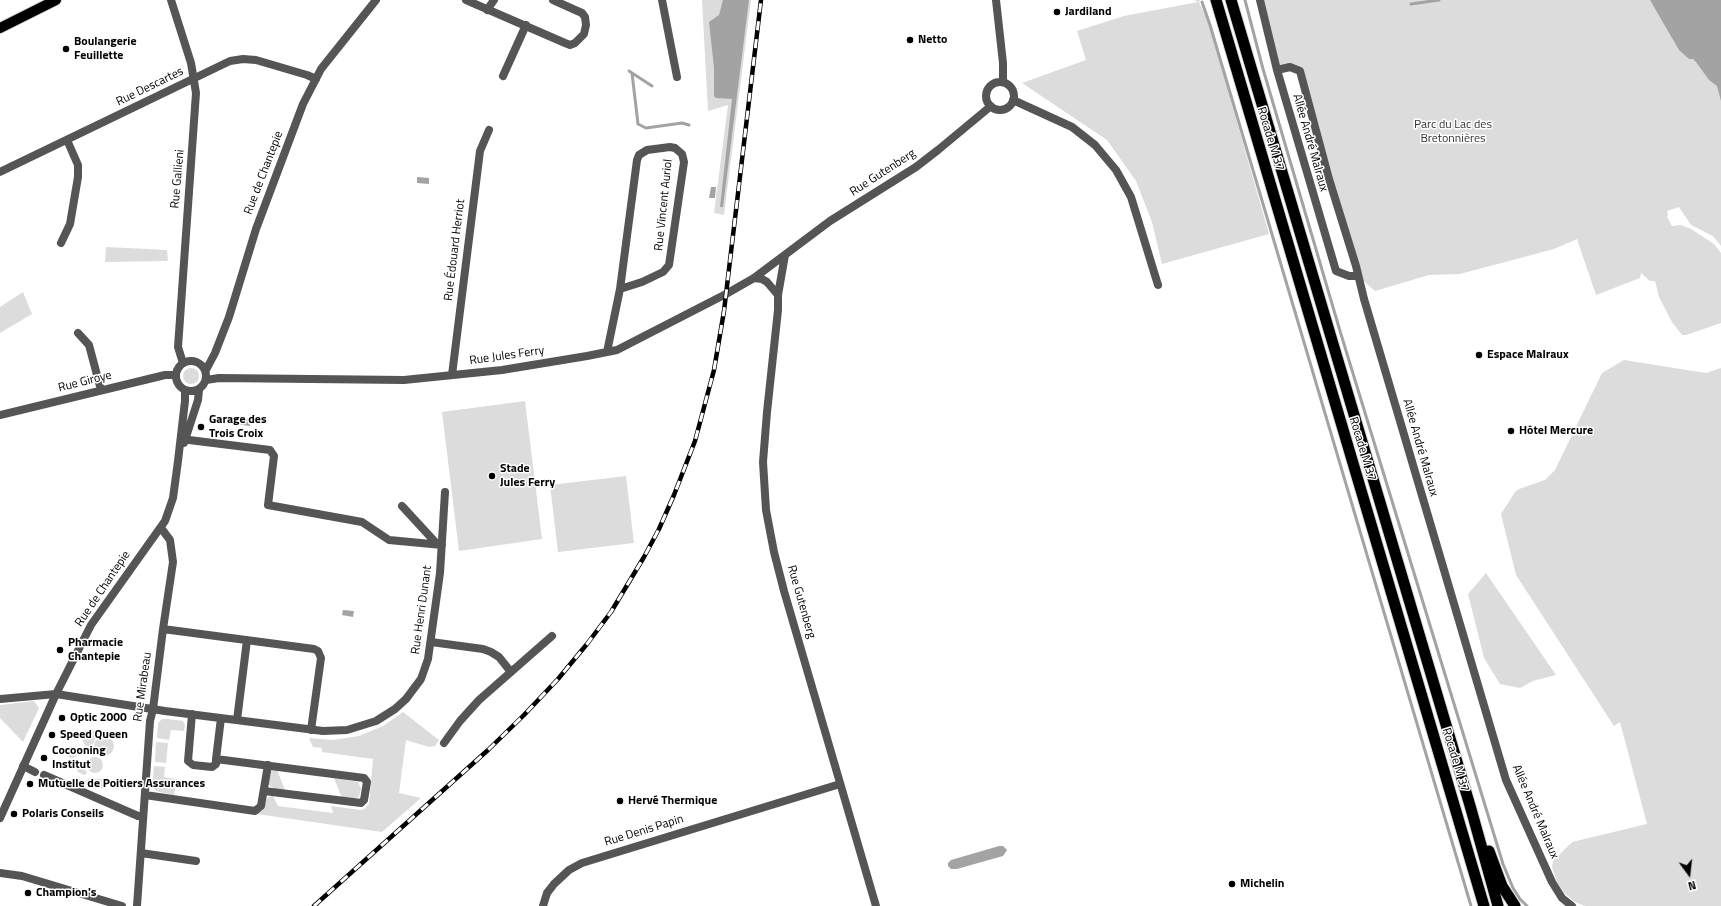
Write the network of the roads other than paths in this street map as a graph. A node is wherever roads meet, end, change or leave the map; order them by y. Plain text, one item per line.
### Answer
1 (56, 0) edge
2 (171, 0) edge
3 (376, 0) edge
4 (466, 0) edge
5 (494, 0) edge
6 (553, 0) edge
7 (662, 0) edge
8 (996, 0) edge
9 (1216, 0) edge
10 (1231, 0) edge
11 (1260, 0) edge
12 (487, 10) junction
13 (526, 25) junction
14 (0, 28) edge
15 (1277, 70) junction
16 (503, 76) dead end
17 (677, 77) dead end
18 (194, 79) junction
19 (316, 79) junction
20 (1003, 82) junction
21 (1013, 100) junction
22 (991, 106) junction
23 (489, 130) dead end
24 (67, 140) junction
25 (0, 172) edge
26 (62, 243) dead end
27 (785, 255) junction
28 (1358, 276) junction
29 (754, 278) junction
30 (1158, 285) dead end
31 (620, 289) junction
32 (778, 295) junction
33 (78, 332) dead end
34 (607, 352) junction
35 (183, 363) junction
36 (206, 370) junction
37 (452, 375) junction
38 (176, 376) junction
39 (206, 380) junction
40 (101, 390) junction
41 (185, 390) junction
42 (199, 390) junction
43 (0, 415) edge
44 (183, 439) junction
45 (445, 492) dead end
46 (402, 506) dead end
47 (161, 528) junction
48 (440, 545) junction
49 (163, 629) junction
50 (552, 636) dead end
51 (247, 640) junction
52 (431, 642) junction
53 (512, 672) junction
54 (56, 694) junction
55 (0, 698) edge
56 (153, 709) junction
57 (192, 714) junction
58 (221, 718) junction
59 (237, 720) junction
60 (311, 730) junction
61 (444, 743) dead end
62 (216, 759) junction
63 (268, 765) junction
64 (23, 766) junction
65 (35, 772) dead end
66 (44, 775) dead end
67 (840, 784) junction
68 (264, 791) junction
69 (145, 795) junction
70 (1470, 809) junction
71 (143, 817) junction
72 (0, 818) edge
73 (141, 853) junction
74 (196, 861) dead end
75 (0, 873) edge
76 (122, 906) edge
77 (137, 906) edge
78 (543, 906) edge
79 (876, 906) edge
80 (1484, 906) edge
81 (1498, 906) edge
82 (1515, 906) edge
83 (1572, 906) edge

1 - 14 main road
2 - 18 street, Rue Gallieni
3 - 19 street, Rue de Chantepie
4 - 12 street
5 - 12 street
6 - 13 street
7 - 17 street
8 - 20 street
9 - 80 highway, Rocade M 37
10 - 70 highway, Rocade M 37
11 - 15 street, Allée André Malraux
12 - 13 street
13 - 16 street
15 - 28 street, Allée André Malraux
15 - 28 street
18 - 19 street, Rue Descartes
18 - 24 street, Rue Descartes
18 - 35 street, Rue Gallieni
19 - 36 street, Rue de Chantepie
20 - 21 street
20 - 22 street
21 - 22 street
21 - 30 street
22 - 27 street, Rue Gutenberg
23 - 37 street, Rue Édouard Herriot
24 - 25 street, Rue Descartes
24 - 26 street
27 - 29 street, Rue Jules Ferry
27 - 32 street, Rue Gutenberg
28 - 83 street, Allée André Malraux
29 - 32 street
29 - 34 street, Rue Jules Ferry
31 - 31 street, Rue Vincent Auriol
31 - 34 street, Rue Vincent Auriol
32 - 67 street, Rue Gutenberg
33 - 40 street
34 - 37 street, Rue Jules Ferry
35 - 36 street
35 - 38 street
36 - 39 street
37 - 39 street, Rue Jules Ferry
38 - 40 street, Rue Giroye
38 - 41 street
39 - 42 street
40 - 43 street, Rue Giroye
41 - 42 street
41 - 44 street, Rue de Chantepie
42 - 44 street, Rue de Chantepie
44 - 47 street, Rue de Chantepie
44 - 48 street
45 - 48 street, Rue Henri Dunant
46 - 48 street
47 - 49 street, Rue Mirabeau
47 - 54 street, Rue de Chantepie
48 - 52 street, Rue Henri Dunant
49 - 51 street
49 - 56 street, Rue Mirabeau
50 - 53 street
51 - 59 street
51 - 60 street
52 - 53 street
52 - 60 street, Rue Henri Dunant
53 - 61 street
54 - 55 street, Rue Henri Dunant
54 - 56 street, Rue Henri Dunant
54 - 64 street, Rue de Chantepie
56 - 57 street, Rue Henri Dunant
56 - 69 street, Rue Mirabeau
57 - 58 street, Rue Henri Dunant
57 - 62 street
58 - 59 street, Rue Henri Dunant
58 - 62 street
59 - 60 street, Rue Henri Dunant
62 - 63 street
63 - 68 street
63 - 68 street
64 - 65 street
64 - 72 street, Rue de Chantepie
66 - 71 street
67 - 78 street, Rue Denis Papin
67 - 79 street, Rue Gutenberg
68 - 69 street
69 - 71 street, Rue Mirabeau
70 - 81 highway, Rocade M 37
70 - 82 highway
71 - 73 street, Rue Mirabeau
73 - 74 street
73 - 77 street, Rue Mirabeau
75 - 76 street

